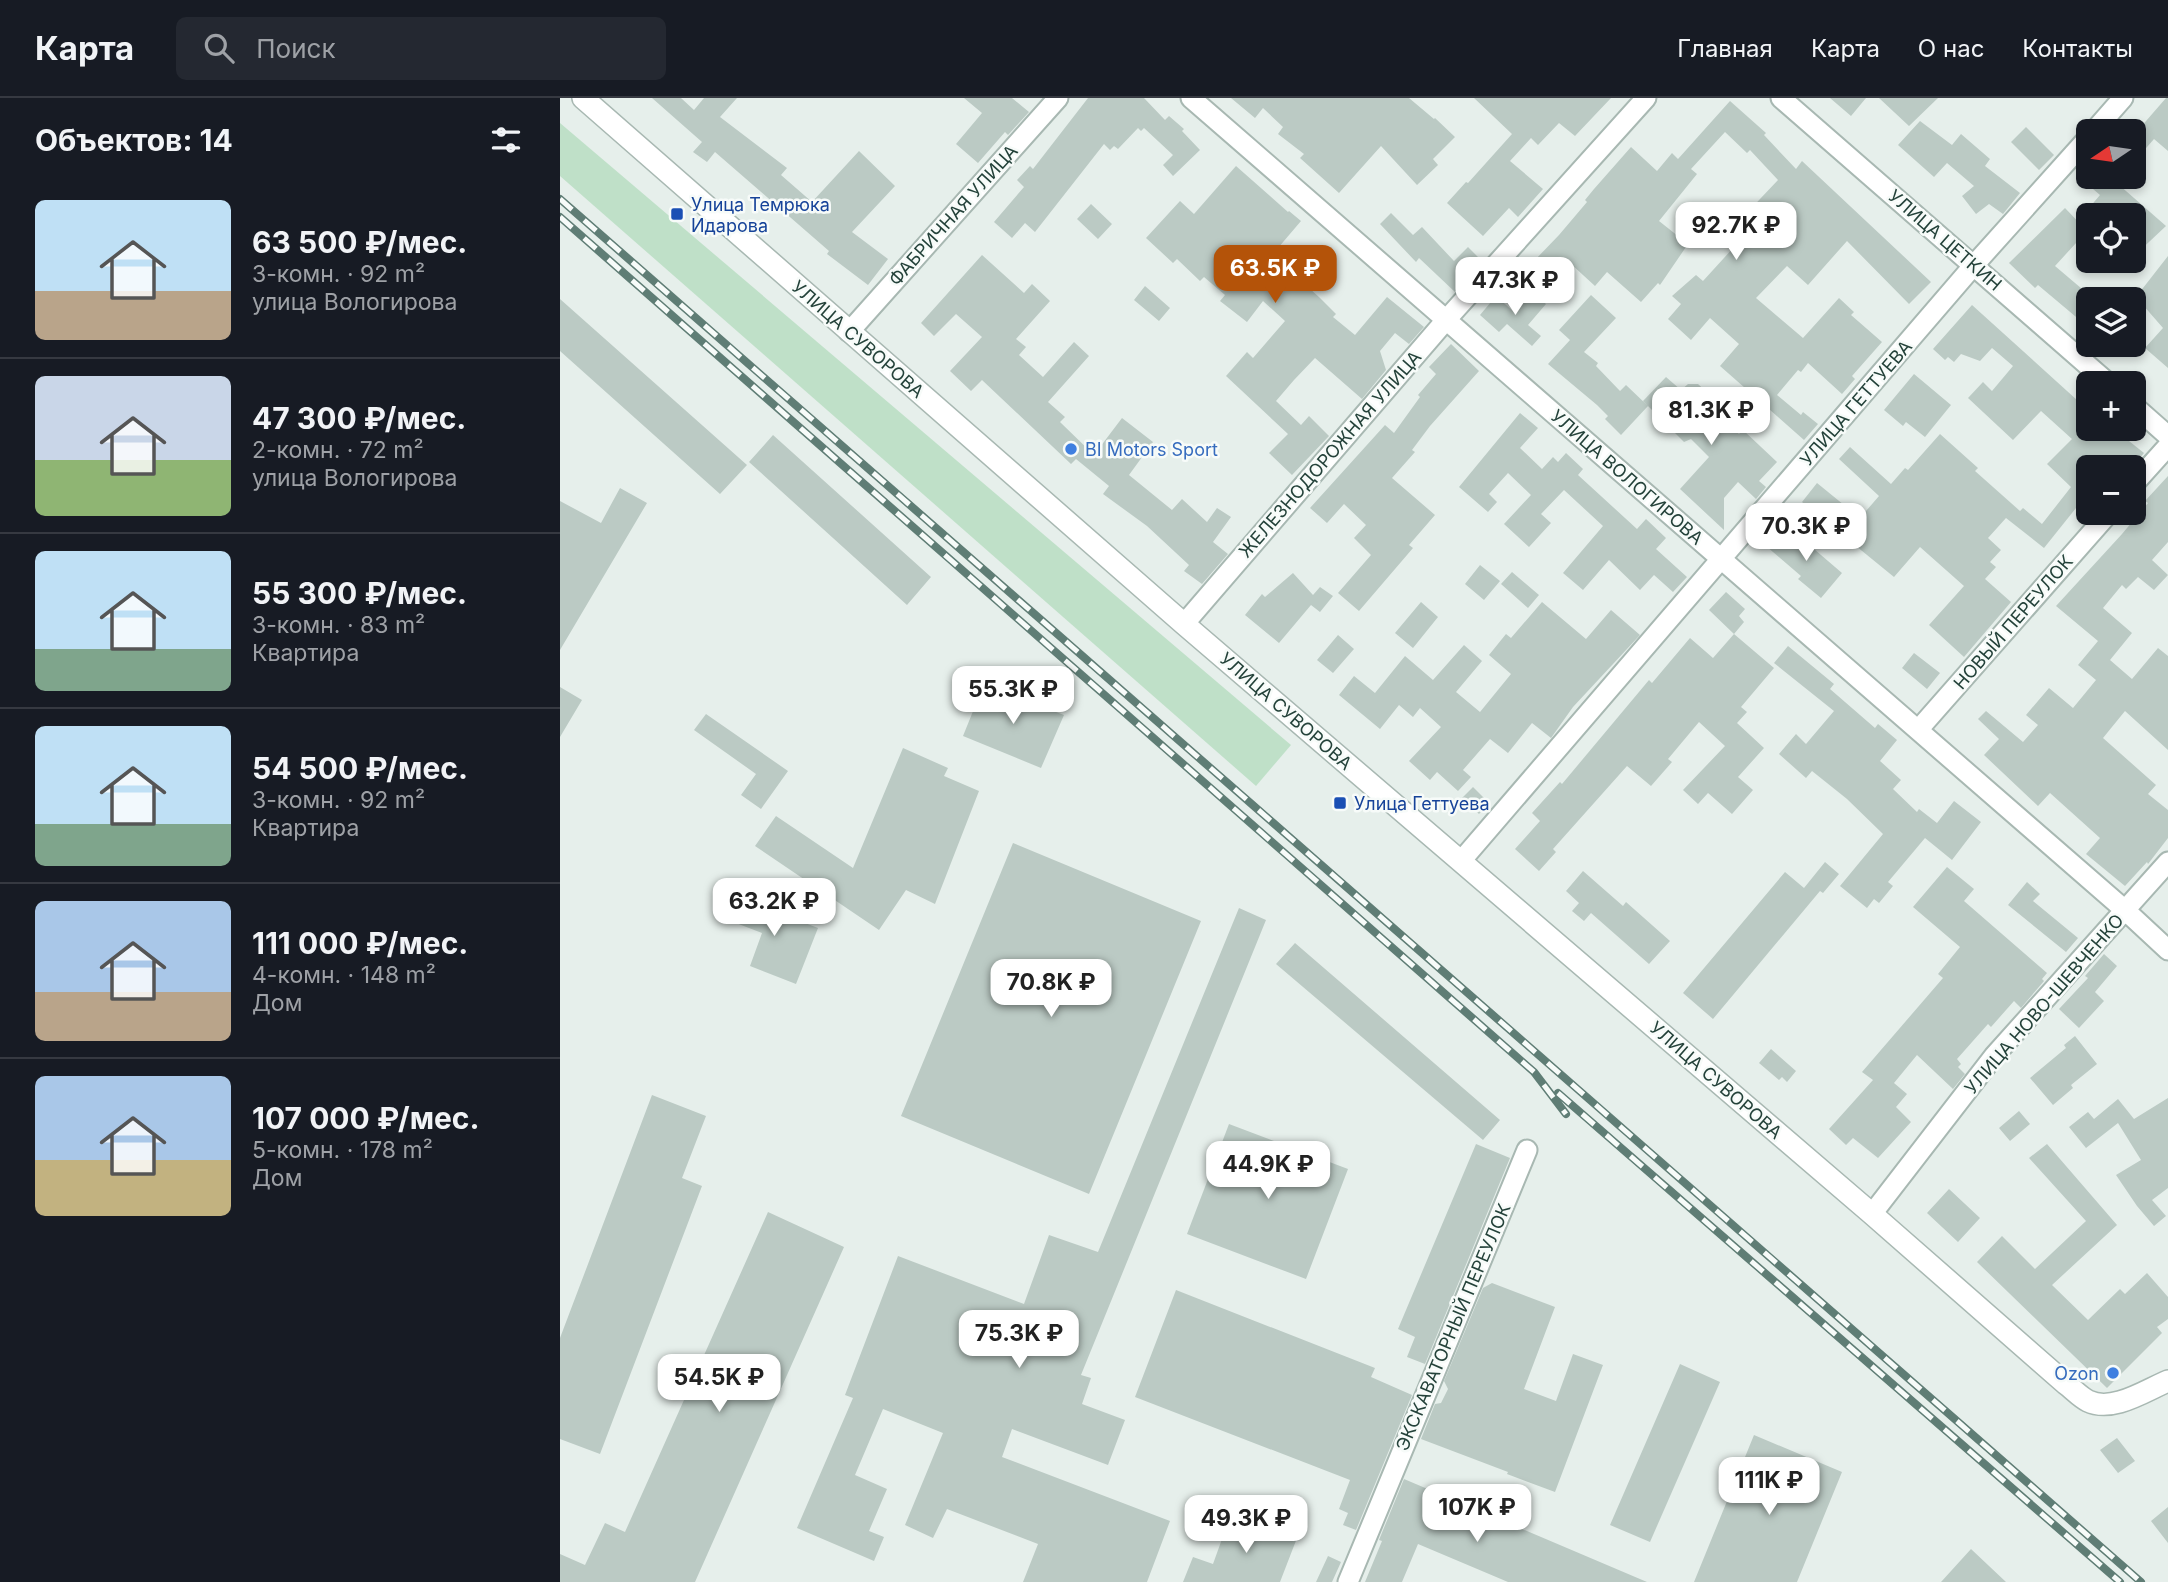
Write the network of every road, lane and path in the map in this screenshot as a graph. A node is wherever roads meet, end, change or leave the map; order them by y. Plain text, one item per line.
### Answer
1 (583, 98) edge
2 (1058, 98) edge
3 (1191, 98) edge
4 (1646, 98) edge
5 (1781, 98) edge
6 (2123, 98) edge
7 (2105, 119) edge
8 (2076, 151) edge
9 (1974, 265) junction
10 (1446, 320) junction
11 (849, 332) junction
12 (2094, 371) edge
13 (2146, 417) edge
14 (2168, 436) edge
15 (2168, 446) edge
16 (2146, 471) edge
17 (2098, 525) edge
18 (1722, 560) junction
19 (1185, 624) junction
20 (1918, 730) junction
21 (1461, 861) junction
22 (2168, 862) edge
23 (2126, 911) junction
24 (2168, 950) edge
25 (1527, 1150) dead end
26 (1872, 1214) junction
27 (2168, 1381) edge
28 (1348, 1582) edge

1 - 11 street, УЛИЦА СУВОРОВА
2 - 11 street, ФАБРИЧНАЯ УЛИЦА
3 - 10 street, УЛИЦА ВОЛОГИРОВА
4 - 10 street, ЖЕЛЕЗНОДОРОЖНАЯ УЛИЦА
5 - 9 street, УЛИЦА ЦЕТКИН
6 - 7 street
8 - 9 street, УЛИЦА ГЕТТУЕВА
9 - 12 street, УЛИЦА ЦЕТКИН
9 - 18 street, УЛИЦА ГЕТТУЕВА
10 - 18 street, УЛИЦА ВОЛОГИРОВА
10 - 19 street, ЖЕЛЕЗНОДОРОЖНАЯ УЛИЦА
11 - 19 street, УЛИЦА СУВОРОВА
13 - 14 street
15 - 16 street
17 - 20 street, НОВЫЙ ПЕРЕУЛОК
18 - 20 street, УЛИЦА ВОЛОГИРОВА
18 - 21 street, УЛИЦА ГЕТТУЕВА
19 - 21 street, УЛИЦА СУВОРОВА
20 - 23 street, УЛИЦА ВОЛОГИРОВА
21 - 26 street, УЛИЦА СУВОРОВА
22 - 23 street, УЛИЦА НОВО-ШЕВЧЕНКО
23 - 24 street, УЛИЦА ВОЛОГИРОВА
23 - 26 street, УЛИЦА НОВО-ШЕВЧЕНКО
25 - 28 street, ЭКСКАВАТОРНЫЙ ПЕРЕУЛОК
26 - 27 street, УЛИЦА СУВОРОВА

